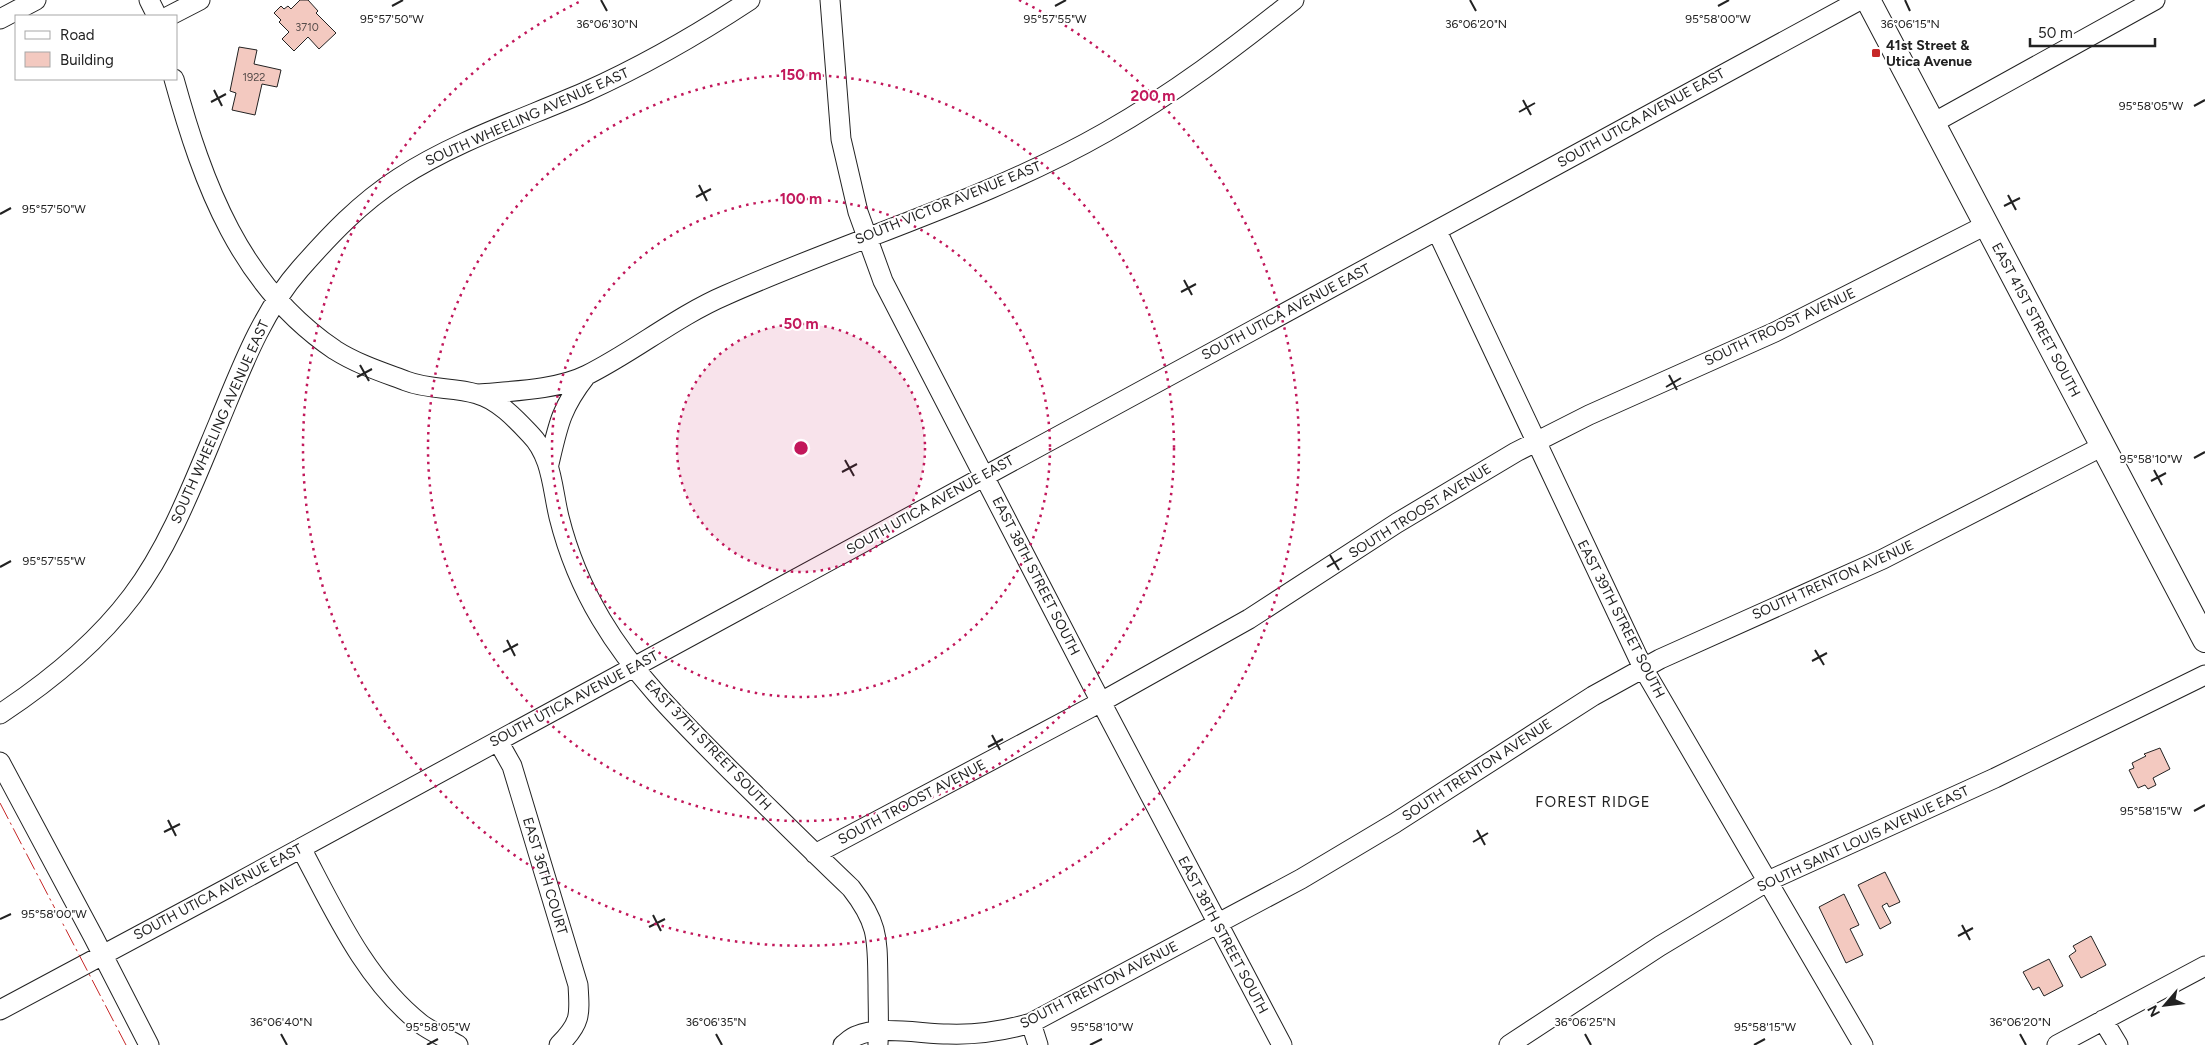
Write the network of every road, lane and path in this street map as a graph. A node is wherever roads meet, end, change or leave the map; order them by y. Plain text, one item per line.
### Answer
1 (36, 0) edge
2 (149, 0) edge
3 (200, 0) edge
4 (750, 0) edge
5 (830, 0) edge
6 (1294, 0) edge
7 (1860, 0) edge
8 (1868, 0) edge
9 (2155, 0) edge
10 (156, 15) edge
11 (171, 15) edge
12 (0, 19) edge
13 (174, 80) edge
14 (1933, 123) junction
15 (1986, 225) junction
16 (1437, 231) junction
17 (866, 236) junction
18 (277, 301) junction
19 (586, 376) junction
20 (479, 394) junction
21 (1535, 442) junction
22 (2103, 446) junction
23 (549, 464) junction
24 (983, 475) junction
25 (2205, 640) edge
26 (633, 668) junction
27 (1643, 668) junction
28 (2205, 674) edge
29 (1101, 702) junction
30 (0, 714) edge
31 (498, 741) junction
32 (0, 762) edge
33 (301, 848) junction
34 (815, 854) junction
35 (1768, 881) junction
36 (1217, 924) junction
37 (102, 954) junction
38 (2205, 966) edge
39 (0, 1010) edge
40 (2103, 1020) junction
41 (1031, 1023) junction
42 (878, 1039) edge
43 (149, 1045) edge
44 (458, 1045) edge
45 (559, 1045) edge
46 (844, 1045) edge
47 (1038, 1045) edge
48 (1282, 1045) edge
49 (1509, 1045) edge
50 (1863, 1045) edge
51 (2057, 1045) edge
52 (2118, 1045) edge

1 - 12 street
2 - 10 street
3 - 11 street
4 - 18 street, SOUTH WHEELING AVENUE EAST
5 - 17 street, EAST 38TH STREET SOUTH
6 - 17 street, SOUTH VICTOR AVENUE EAST
7 - 16 street, SOUTH UTICA AVENUE EAST
8 - 14 main road, EAST 41ST STREET SOUTH
9 - 14 street
13 - 18 street, EAST 37TH STREET SOUTH
14 - 15 main road, EAST 41ST STREET SOUTH
15 - 21 street, SOUTH TROOST AVENUE
15 - 22 main road, EAST 41ST STREET SOUTH
16 - 21 street, EAST 39TH STREET SOUTH
16 - 24 street, SOUTH UTICA AVENUE EAST
17 - 19 street, SOUTH VICTOR AVENUE EAST
17 - 24 street, EAST 38TH STREET SOUTH
18 - 20 street, EAST 37TH STREET SOUTH
18 - 30 street, SOUTH WHEELING AVENUE EAST
19 - 20 street, SOUTH VICTOR AVENUE EAST
19 - 23 street, SOUTH VICTOR AVENUE EAST
20 - 23 street, EAST 37TH STREET SOUTH
21 - 27 street, EAST 39TH STREET SOUTH
21 - 29 street, SOUTH TROOST AVENUE
22 - 25 main road, EAST 41ST STREET SOUTH
22 - 27 street, SOUTH TRENTON AVENUE
23 - 26 street, EAST 37TH STREET SOUTH
24 - 26 street, SOUTH UTICA AVENUE EAST
24 - 29 street, EAST 38TH STREET SOUTH
26 - 31 street, SOUTH UTICA AVENUE EAST
26 - 34 street, EAST 37TH STREET SOUTH
27 - 35 street, EAST 39TH STREET SOUTH
27 - 36 street, SOUTH TRENTON AVENUE
28 - 35 street, SOUTH SAINT LOUIS AVENUE EAST
29 - 34 street, SOUTH TROOST AVENUE
29 - 36 street, EAST 38TH STREET SOUTH
31 - 33 street, SOUTH UTICA AVENUE EAST
31 - 45 street, EAST 36TH COURT
32 - 37 street
33 - 37 street, SOUTH UTICA AVENUE EAST
33 - 44 street
34 - 42 street, EAST 37TH STREET SOUTH
35 - 49 street, SOUTH SAINT LOUIS AVENUE EAST
35 - 50 street, EAST 39TH STREET SOUTH
36 - 41 street, SOUTH TRENTON AVENUE
36 - 48 street, EAST 38TH STREET SOUTH
37 - 39 street, SOUTH UTICA AVENUE EAST
37 - 43 street
38 - 40 street
40 - 51 street
40 - 52 street
41 - 42 street, SOUTH TRENTON AVENUE
41 - 47 street
42 - 46 street, SOUTH TRENTON AVENUE

